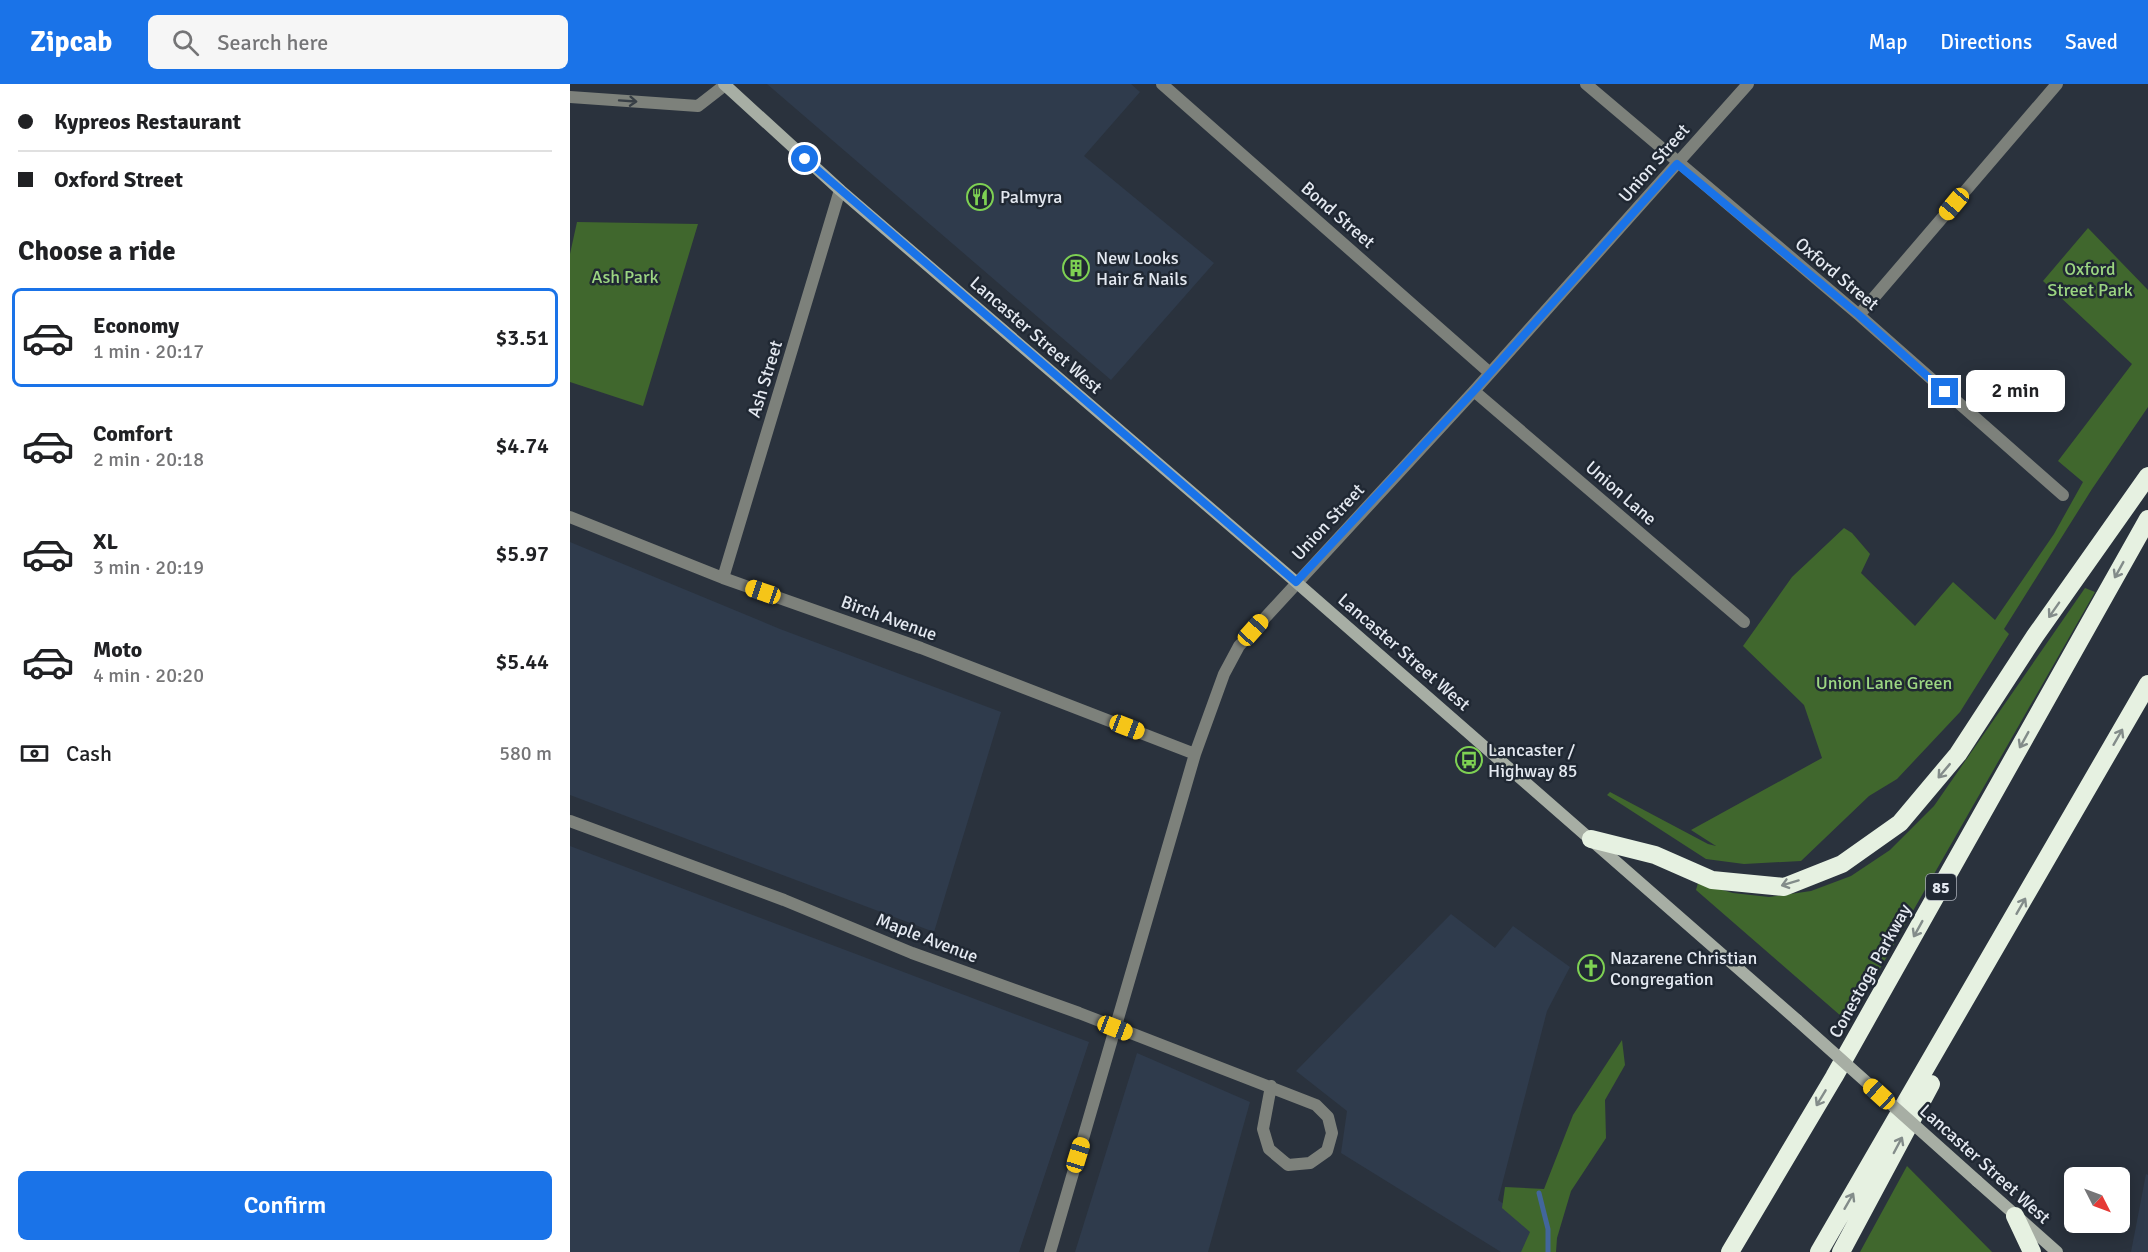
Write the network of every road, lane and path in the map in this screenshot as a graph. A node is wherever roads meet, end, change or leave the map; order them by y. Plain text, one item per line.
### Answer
1 (724, 84) edge
2 (1162, 84) edge
3 (1586, 84) edge
4 (1748, 84) edge
5 (2057, 84) edge
6 (570, 97) edge
7 (1677, 164) junction
8 (840, 190) junction
9 (1859, 315) junction
10 (1490, 373) junction
11 (1474, 391) junction
12 (2148, 476) edge
13 (2063, 495) dead end
14 (570, 517) edge
15 (2148, 519) edge
16 (723, 578) junction
17 (1296, 582) junction
18 (1744, 622) dead end
19 (2148, 684) edge
20 (1195, 754) junction
21 (570, 821) edge
22 (1591, 839) junction
23 (2003, 936) junction
24 (1115, 1028) junction
25 (1271, 1086) junction
26 (2015, 1216) junction
27 (1050, 1252) edge
28 (1730, 1252) edge
29 (1819, 1252) edge
30 (1841, 1252) edge
31 (2032, 1252) edge
32 (2057, 1252) edge

6 -> 1 street
1 - 8 main road, Lancaster Street West
2 - 10 street, Bond Street
3 - 7 street, Oxford Street
4 - 7 street, Union Street
5 - 9 street
7 - 9 street, Oxford Street
7 - 10 street, Union Street
8 - 16 street, Ash Street
8 - 17 main road, Lancaster Street West
9 - 13 street, Oxford Street
10 - 11 street, Union Street
11 - 17 street, Union Street
11 - 18 street, Union Lane
12 -> 22 highway
14 - 16 street, Birch Avenue
15 -> 28 highway, Conestoga Parkway / 85
16 - 20 street, Birch Avenue
17 - 20 street, Union Street
17 - 22 main road, Lancaster Street West
23 -> 19 highway
20 - 24 street, Union Street
21 - 24 street, Maple Avenue
22 - 26 main road, Lancaster Street West, bridge
29 -> 23 highway
30 -> 23 highway
24 - 25 street, Maple Avenue
24 - 27 street, Union Street
25 - 25 street, Maple Avenue
26 - 31 highway
26 - 32 main road, Lancaster Street West

